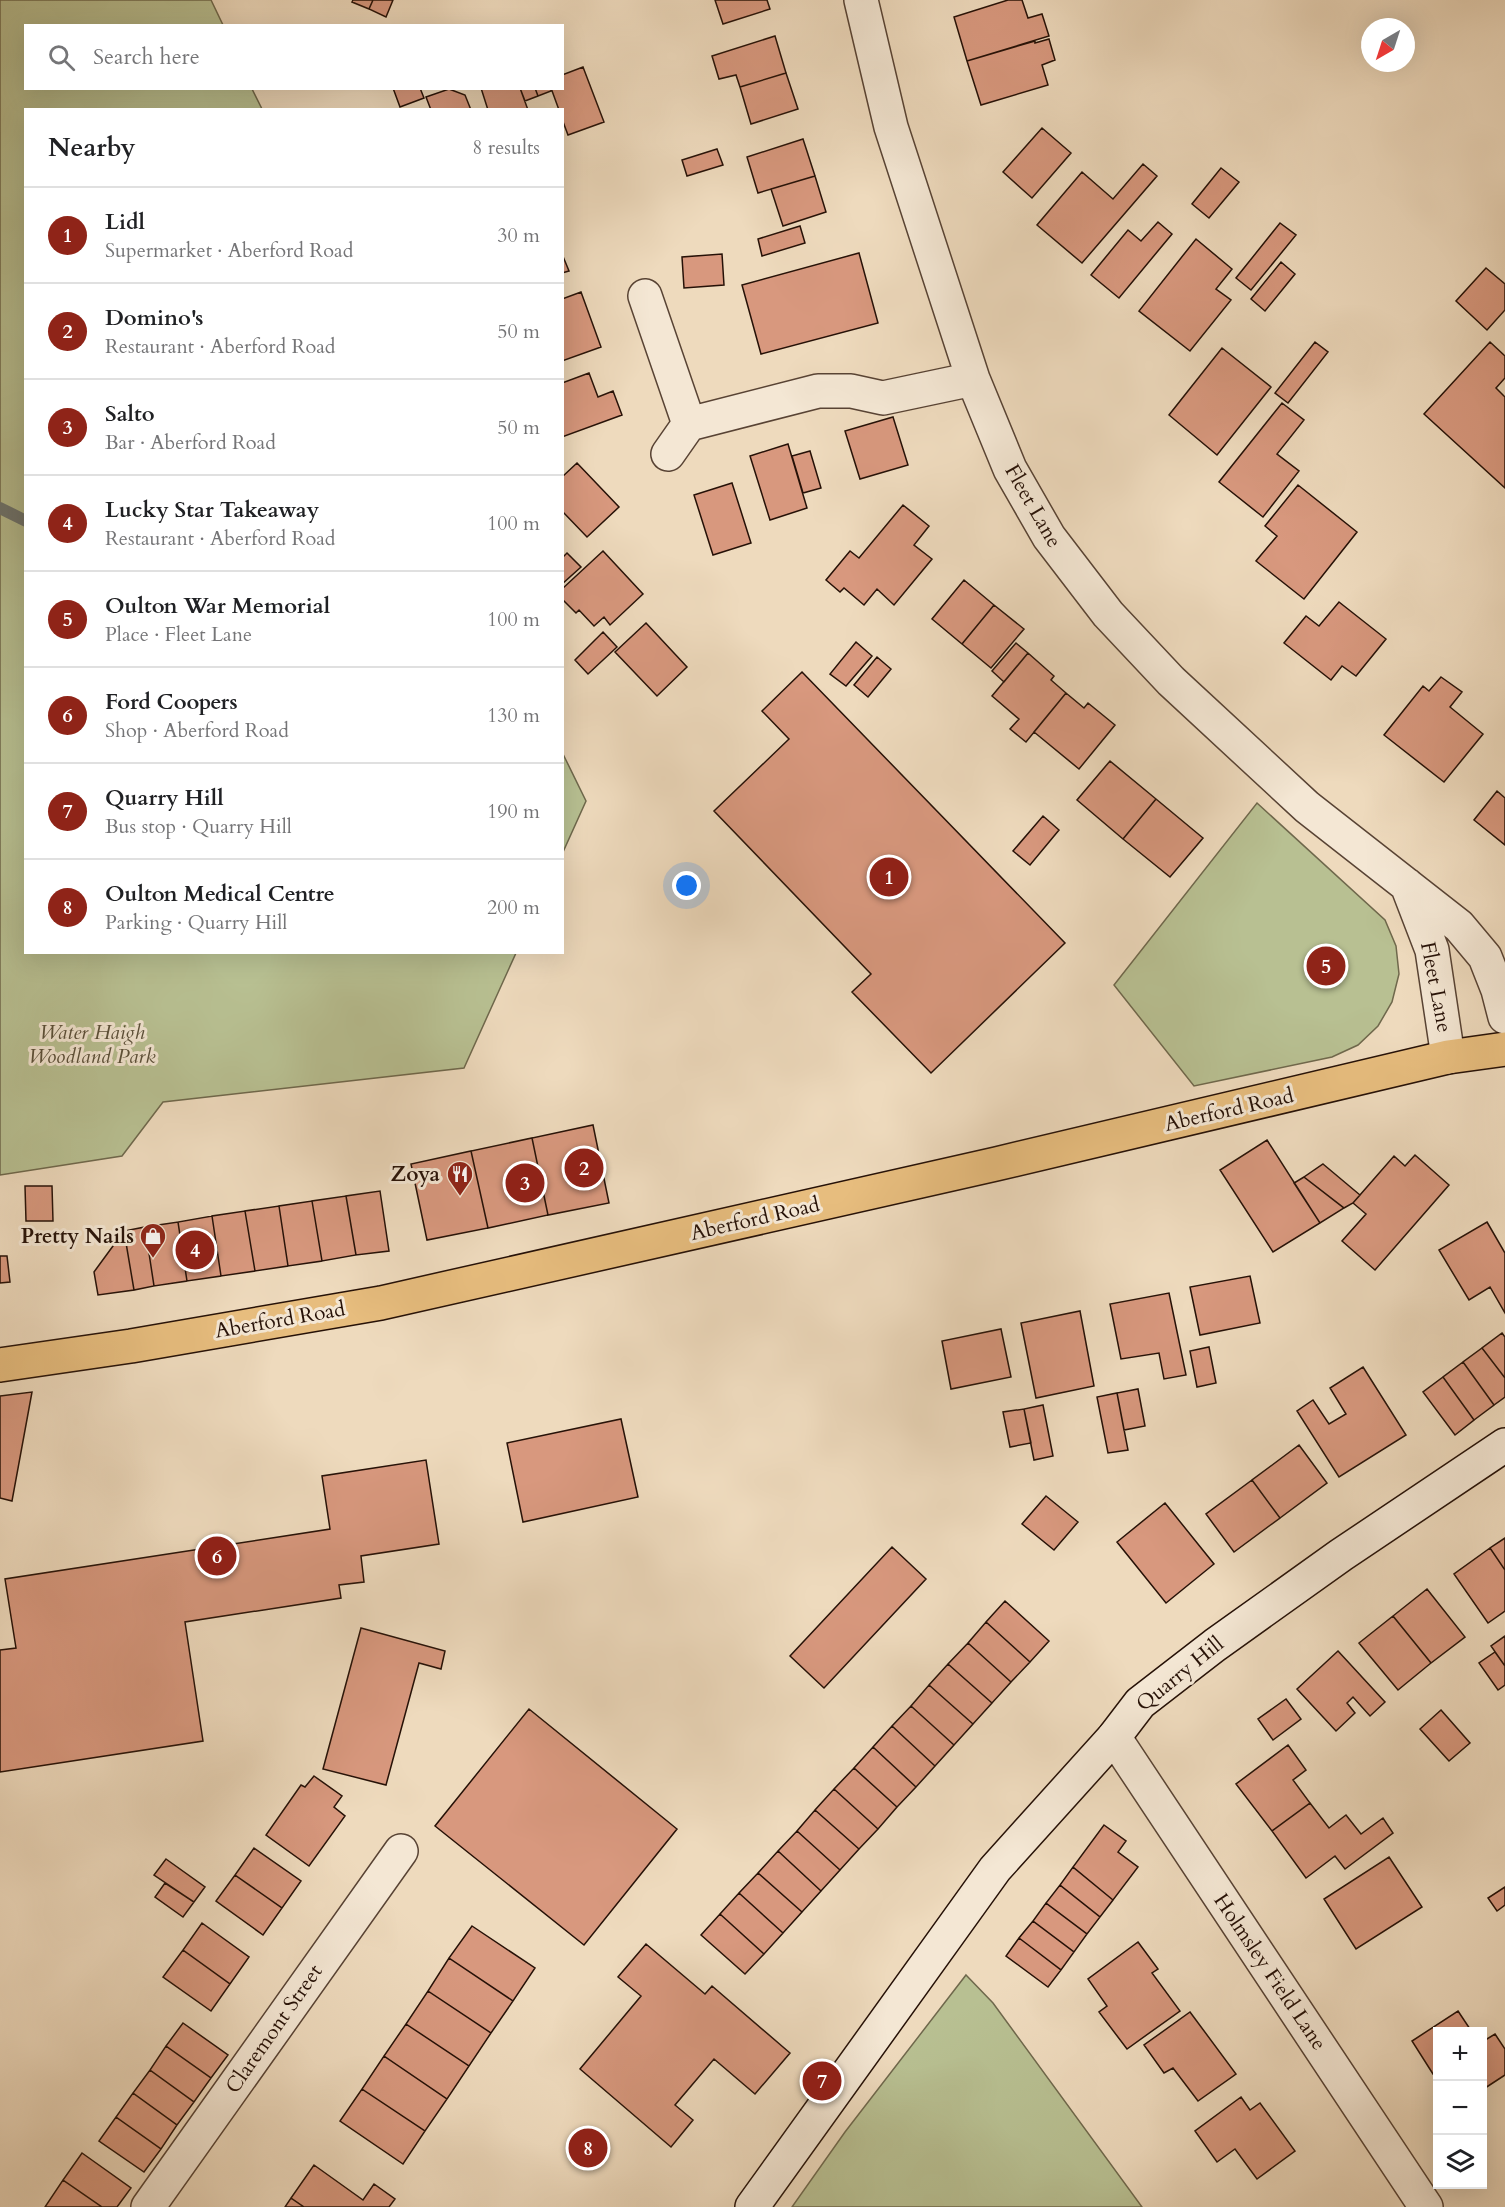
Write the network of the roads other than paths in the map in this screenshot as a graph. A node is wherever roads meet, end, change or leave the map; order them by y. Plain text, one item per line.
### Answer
1 (861, 0) edge
2 (645, 296) dead end
3 (973, 379) junction
4 (688, 424) junction
5 (668, 453) dead end
6 (1407, 885) junction
7 (1505, 1017) edge
8 (1505, 1049) edge
9 (1448, 1057) junction
10 (0, 1365) edge
11 (1505, 1445) edge
12 (1114, 1737) junction
13 (401, 1851) dead end
14 (148, 2207) edge
15 (752, 2207) edge
16 (1426, 2207) edge

1 - 3 street, Fleet Lane
2 - 4 street
3 - 4 street
3 - 6 street, Fleet Lane
4 - 5 street
6 - 7 street, Fleet Lane
6 - 9 street, Fleet Lane
8 - 9 main road, Aberford Road
9 - 10 main road, Aberford Road
11 - 12 street, Quarry Hill
12 - 15 street, Quarry Hill
12 - 16 street, Holmsley Field Lane
13 - 14 street, Claremont Street

